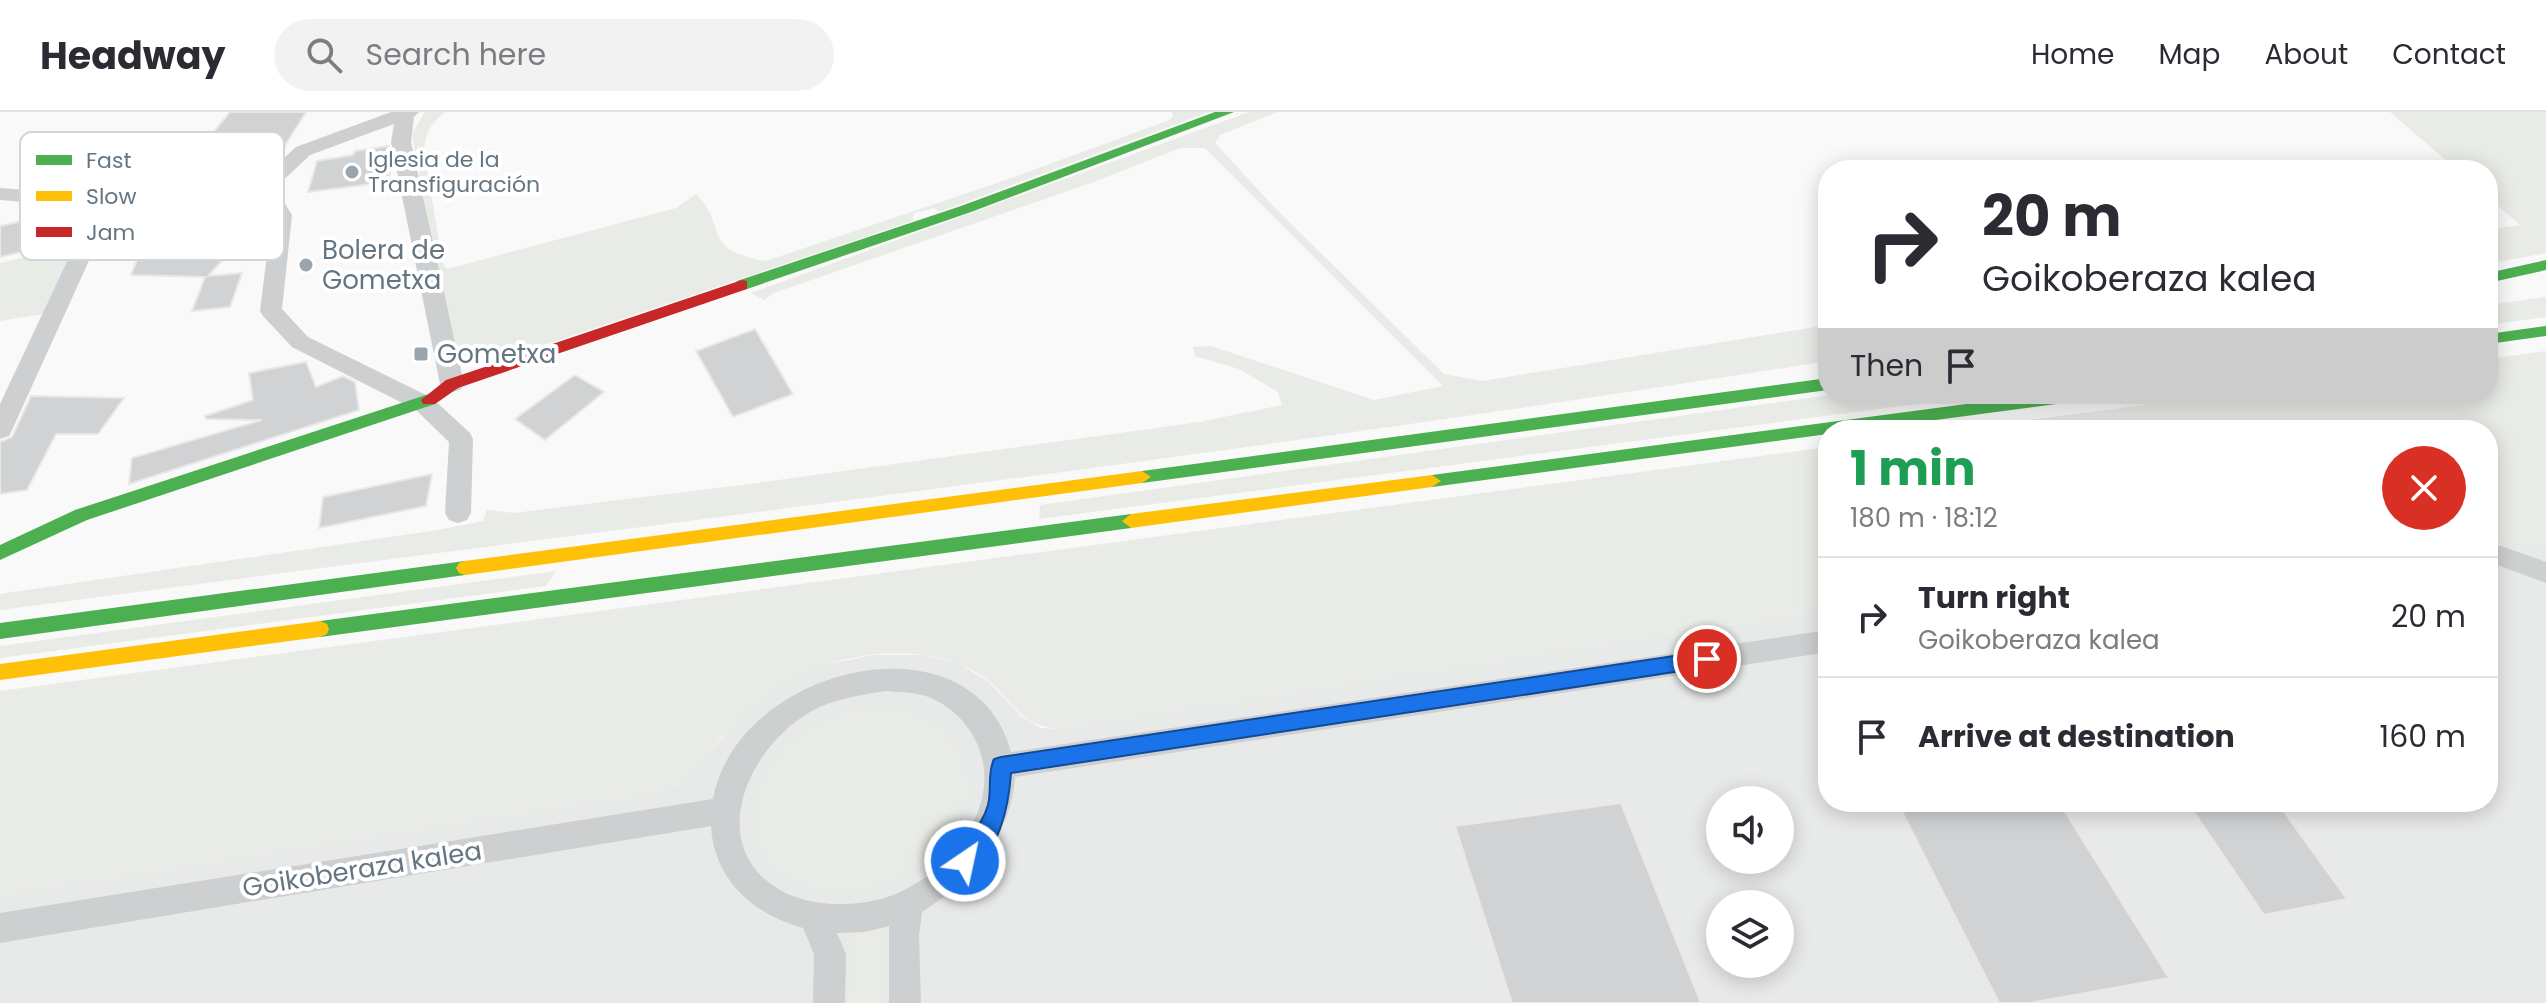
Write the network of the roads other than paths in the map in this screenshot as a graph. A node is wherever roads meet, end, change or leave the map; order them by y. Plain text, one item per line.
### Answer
1 (1227, 112) edge
2 (406, 113) edge
3 (284, 169) edge
4 (0, 194) edge
5 (20, 196) edge
6 (79, 260) edge
7 (277, 260) edge
8 (2546, 265) edge
9 (2498, 276) edge
10 (2532, 288) dead end
11 (2498, 293) edge
12 (2546, 331) edge
13 (2498, 338) edge
14 (452, 384) junction
15 (1818, 385) edge
16 (424, 404) junction
17 (2011, 404) edge
18 (1891, 420) edge
19 (0, 430) edge
20 (1818, 430) edge
21 (458, 513) dead end
22 (0, 553) edge
23 (2498, 556) edge
24 (2546, 573) edge
25 (0, 631) edge
26 (1818, 643) edge
27 (0, 672) edge
28 (1001, 766) junction
29 (725, 810) junction
30 (908, 905) junction
31 (814, 918) junction
32 (0, 928) edge
33 (829, 1003) edge
34 (905, 1003) edge

1 - 14 main road
2 - 3 street
2 - 14 street
4 - 5 street
6 - 19 street
7 - 16 street
8 - 9 main road
10 - 11 main road
12 - 13 main road
14 - 16 main road
15 - 25 main road
16 - 21 street
16 - 22 main road
17 - 18 main road
20 - 27 main road
23 - 24 street
26 - 28 street
28 - 29 street
28 - 30 street
29 - 31 street
29 - 32 street, Goikoberaza kalea
30 - 31 street
30 - 34 street
31 - 33 street

